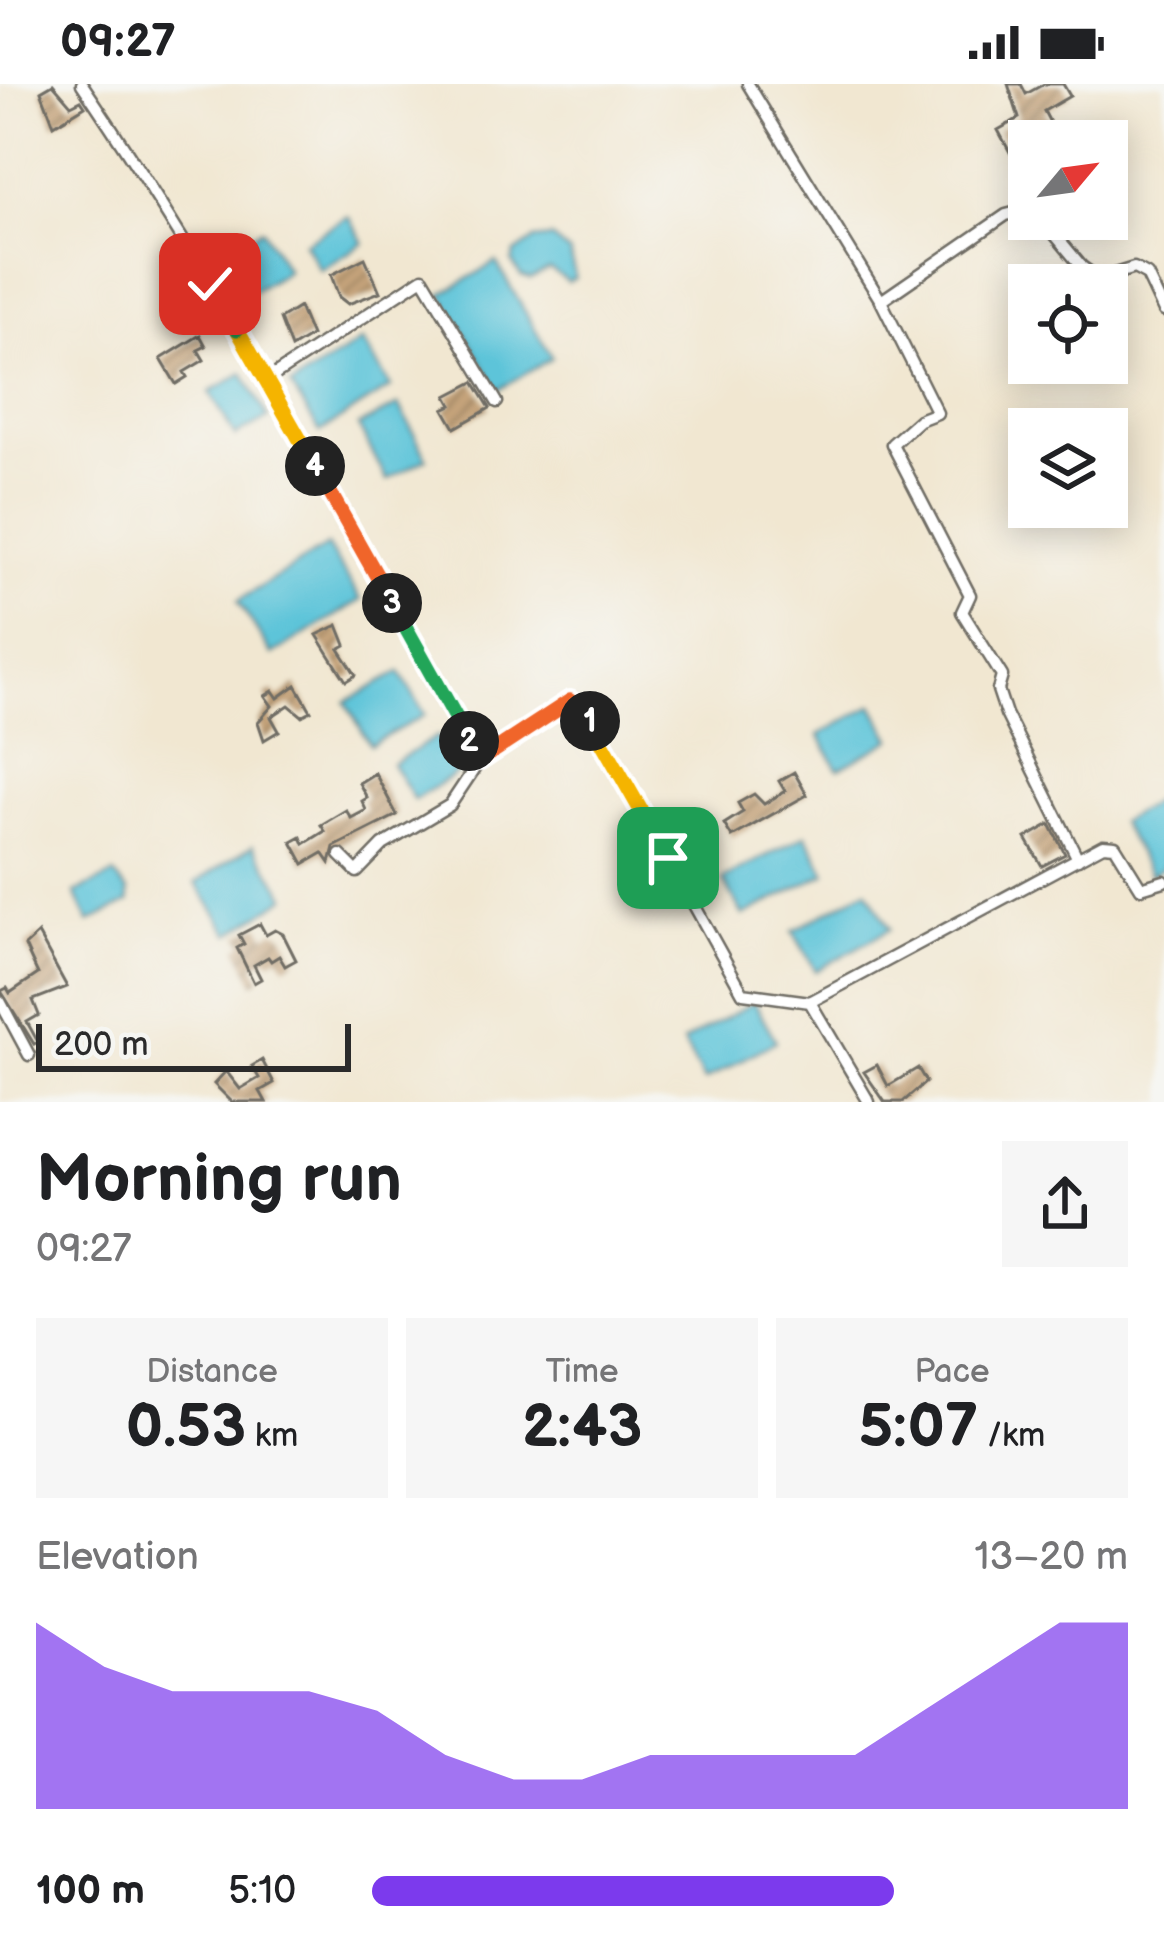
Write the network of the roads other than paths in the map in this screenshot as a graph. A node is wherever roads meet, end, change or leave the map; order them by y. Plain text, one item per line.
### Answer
1 (82, 84) edge
2 (748, 84) edge
3 (1008, 214) edge
4 (1060, 240) edge
5 (881, 301) junction
6 (1164, 311) edge
7 (267, 380) junction
8 (497, 402) dead end
9 (480, 760) junction
10 (340, 855) dead end
11 (1078, 859) junction
12 (1164, 881) edge
13 (0, 1001) edge
14 (810, 1002) junction
15 (29, 1055) dead end
16 (869, 1102) edge

1 - 7 street
2 - 5 street
3 - 5 street
4 - 6 street
5 - 11 street
7 - 8 street
7 - 9 street
9 - 10 street
9 - 14 street
11 - 12 street
11 - 14 street
13 - 15 street
14 - 16 street

